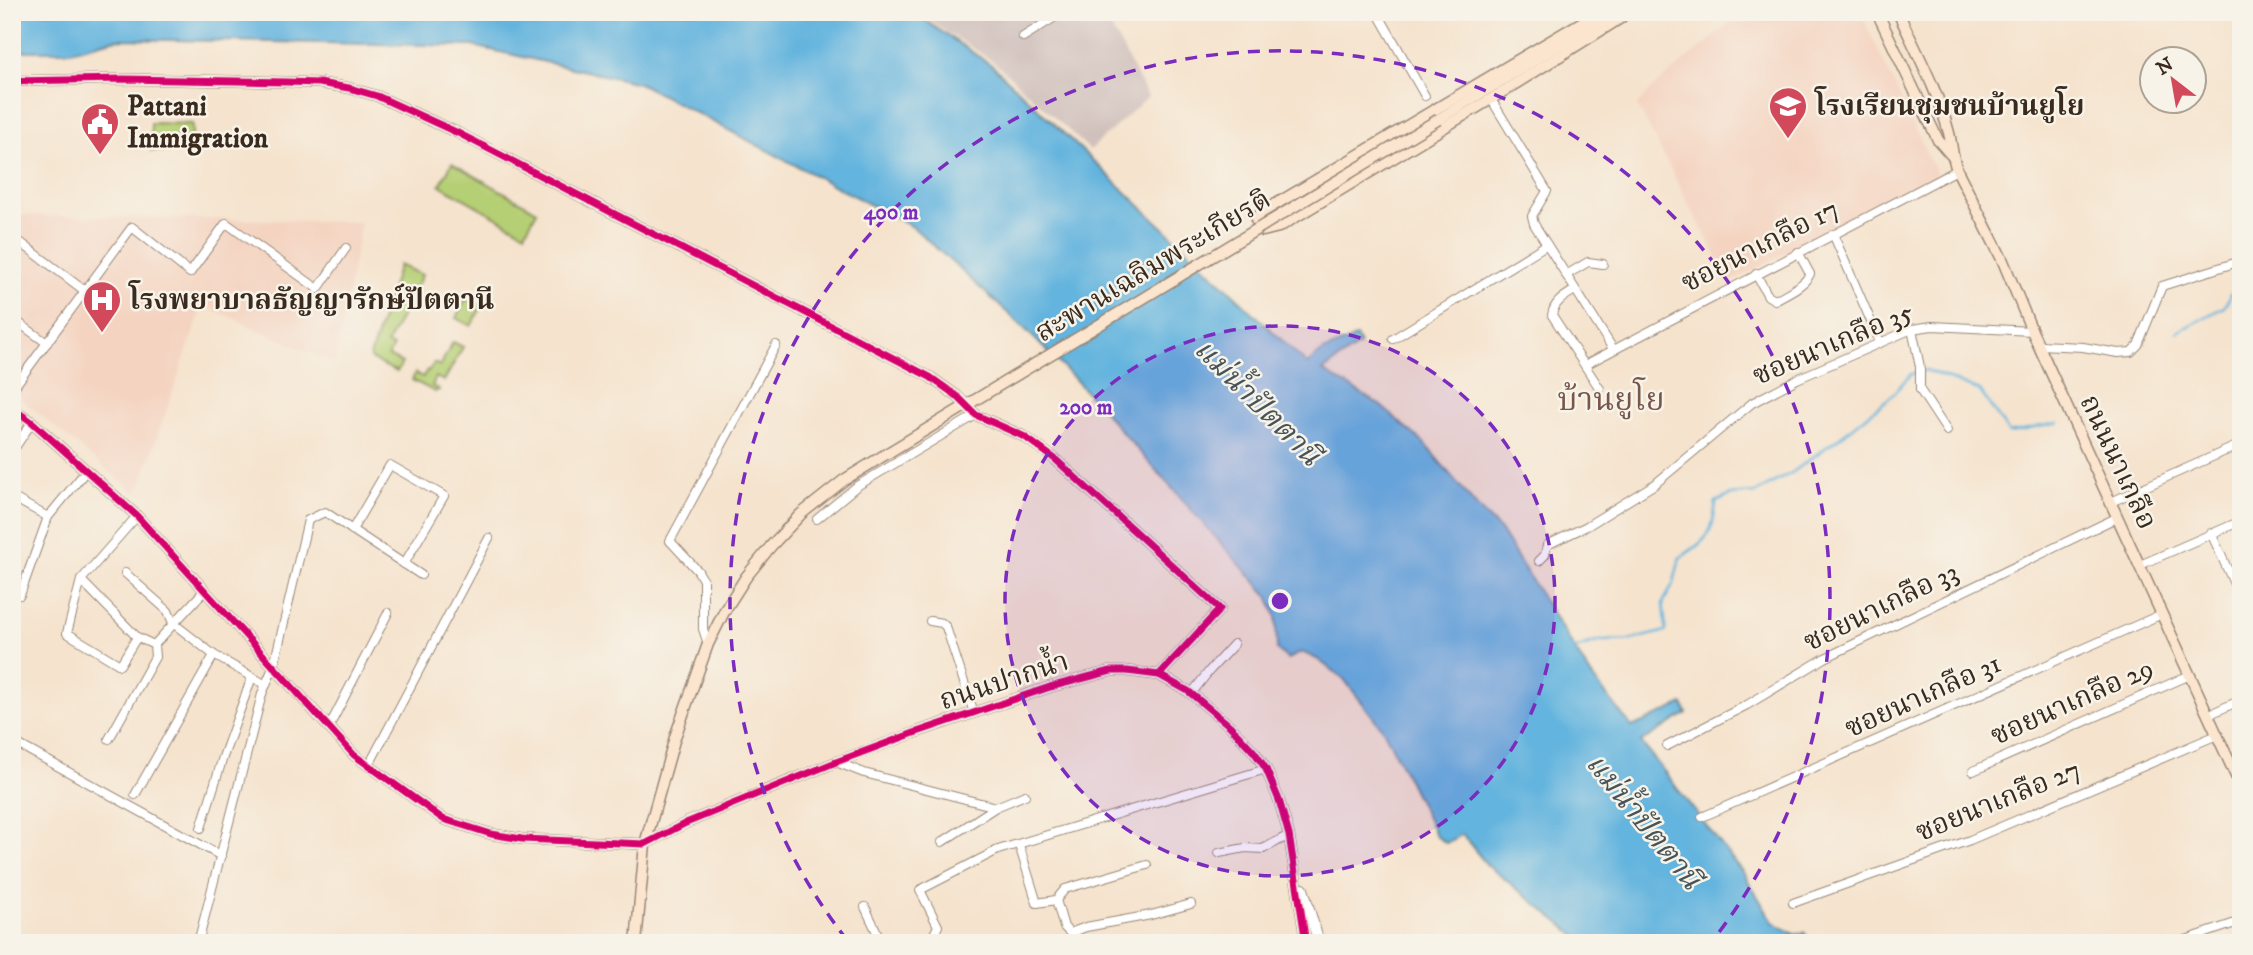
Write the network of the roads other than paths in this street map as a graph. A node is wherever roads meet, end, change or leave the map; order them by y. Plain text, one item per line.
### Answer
1 (1063, 12) edge
2 (1377, 12) edge
3 (1599, 12) edge
4 (1613, 12) edge
5 (1627, 12) edge
6 (1877, 12) edge
7 (1898, 12) edge
8 (1023, 37) dead end
9 (12, 80) edge
10 (1425, 96) dead end
11 (1491, 100) junction
12 (1952, 156) junction
13 (1957, 170) junction
14 (1833, 234) junction
15 (12, 236) edge
16 (1546, 245) junction
17 (346, 248) dead end
18 (1798, 252) junction
19 (2241, 261) edge
20 (1603, 264) dead end
21 (1756, 274) junction
22 (1566, 275) junction
23 (1575, 290) junction
24 (85, 291) junction
25 (12, 318) edge
26 (1912, 329) junction
27 (2032, 331) junction
28 (1393, 339) dead end
29 (1880, 342) junction
30 (47, 343) junction
31 (775, 345) dead end
32 (2039, 345) junction
33 (1613, 349) junction
34 (1585, 365) junction
35 (1600, 389) dead end
36 (12, 390) edge
37 (12, 408) edge
38 (976, 415) junction
39 (32, 422) junction
40 (1947, 431) dead end
41 (2241, 444) edge
42 (12, 452) edge
43 (86, 471) junction
44 (12, 497) edge
45 (2111, 502) junction
46 (137, 516) junction
47 (48, 517) junction
48 (2118, 517) junction
49 (817, 519) dead end
50 (2241, 521) edge
51 (352, 530) junction
52 (2211, 533) junction
53 (489, 538) dead end
54 (1539, 561) dead end
55 (404, 564) junction
56 (2140, 565) junction
57 (125, 573) dead end
58 (421, 575) dead end
59 (81, 580) junction
60 (205, 590) junction
61 (12, 591) edge
62 (2241, 599) edge
63 (388, 613) dead end
64 (2162, 614) junction
65 (930, 621) dead end
66 (173, 624) junction
67 (137, 637) junction
68 (708, 643) junction
69 (1234, 644) dead end
70 (154, 645) junction
71 (215, 655) junction
72 (274, 665) junction
73 (1159, 675) junction
74 (2190, 675) junction
75 (252, 677) junction
76 (266, 685) junction
77 (1191, 694) junction
78 (2241, 701) edge
79 (975, 713) junction
80 (2208, 715) junction
81 (329, 727) junction
82 (2217, 735) junction
83 (109, 739) dead end
84 (12, 741) edge
85 (1667, 746) dead end
86 (836, 762) junction
87 (369, 765) junction
88 (1266, 769) junction
89 (1973, 771) dead end
90 (2241, 788) edge
91 (135, 794) dead end
92 (1025, 795) dead end
93 (996, 807) junction
94 (1702, 817) dead end
95 (201, 828) dead end
96 (1289, 835) junction
97 (942, 842) dead end
98 (645, 844) junction
99 (1019, 845) junction
100 (1219, 853) dead end
101 (221, 856) junction
102 (1295, 862) junction
103 (1147, 865) dead end
104 (1056, 900) junction
105 (1793, 902) dead end
106 (1191, 904) dead end
107 (865, 907) dead end
108 (2240, 922) edge
109 (198, 943) edge
110 (636, 943) edge
111 (882, 943) edge
112 (937, 943) edge
113 (1307, 943) edge
114 (1320, 943) edge
115 (2177, 943) edge

1 - 8 street
2 - 10 street
3 - 11 main road
4 - 68 main road, สะพานเฉลิมพระเกียรติ, bridge
5 - 11 main road
6 - 12 main road, ถนนนาเกลือ
7 - 12 main road, ถนนนาเกลือ
9 - 38 street
11 - 16 street
12 - 13 main road, ถนนนาเกลือ
13 - 14 street, ซอยนาเกลือ 17
13 - 27 main road, ถนนนาเกลือ
14 - 18 street, ซอยนาเกลือ 17
14 - 29 street
15 - 24 street
16 - 22 street
16 - 28 street
17 - 24 street
18 - 21 street, ซอยนาเกลือ 17
18 - 21 street
19 - 32 street
20 - 22 street
21 - 33 street, ซอยนาเกลือ 17
22 - 23 street
23 - 33 street
23 - 34 street
24 - 30 street
25 - 30 street
26 - 27 street, ซอยนาเกลือ 35
26 - 29 street, ซอยนาเกลือ 35
26 - 40 street
27 - 32 main road, ถนนนาเกลือ
29 - 54 street, ซอยนาเกลือ 35
30 - 36 street
31 - 68 street
32 - 45 main road, ถนนนาเกลือ
33 - 34 street, ซอยนาเกลือ 17
34 - 35 street
37 - 39 street
38 - 49 street
38 - 73 street
39 - 42 street
39 - 43 street
41 - 45 street
43 - 46 street
43 - 47 street
44 - 47 street
45 - 48 main road, ถนนนาเกลือ
46 - 59 street
46 - 60 street
47 - 61 street
48 - 56 main road, ถนนนาเกลือ
48 - 85 street, ซอยนาเกลือ 33
50 - 52 street
51 - 55 street
51 - 55 street
51 - 72 street
52 - 56 street
52 - 62 street
53 - 87 street
55 - 58 street
56 - 64 main road, ถนนนาเกลือ
57 - 66 street
59 - 67 street
59 - 67 street
60 - 66 street
60 - 72 street
63 - 81 street
64 - 74 main road, ถนนนาเกลือ
64 - 94 street, ซอยนาเกลือ 31
65 - 79 street
66 - 70 street
66 - 71 street
67 - 70 street
68 - 98 main road, สะพานเฉลิมพระเกียรติ
69 - 77 street
70 - 83 street
71 - 75 street
71 - 91 street
72 - 76 street
72 - 81 street
73 - 77 street, ถนนปากน้ำ
73 - 79 street, ถนนปากน้ำ
74 - 80 main road, ถนนนาเกลือ
74 - 89 street, ซอยนาเกลือ 29
75 - 76 street
75 - 95 street
76 - 101 street
77 - 88 street, ถนนปากน้ำ
78 - 80 street
79 - 86 street, ถนนปากน้ำ
80 - 82 main road, ถนนนาเกลือ
81 - 87 street
82 - 90 main road, ถนนนาเกลือ
82 - 105 street, ซอยนาเกลือ 27
84 - 101 street
86 - 93 street
86 - 98 street, ถนนปากน้ำ
87 - 98 street
88 - 96 street, ถนนปากน้ำ
88 - 99 street
92 - 93 street
93 - 97 street
96 - 100 street
96 - 102 street, ถนนปากน้ำ
98 - 110 main road, สะพานเฉลิมพระเกียรติ
99 - 104 street
99 - 112 street
101 - 109 street
102 - 113 street, ถนนปากน้ำ
102 - 114 street, ถนนปากน้ำ
103 - 104 street
104 - 106 street
107 - 111 street
108 - 115 street

